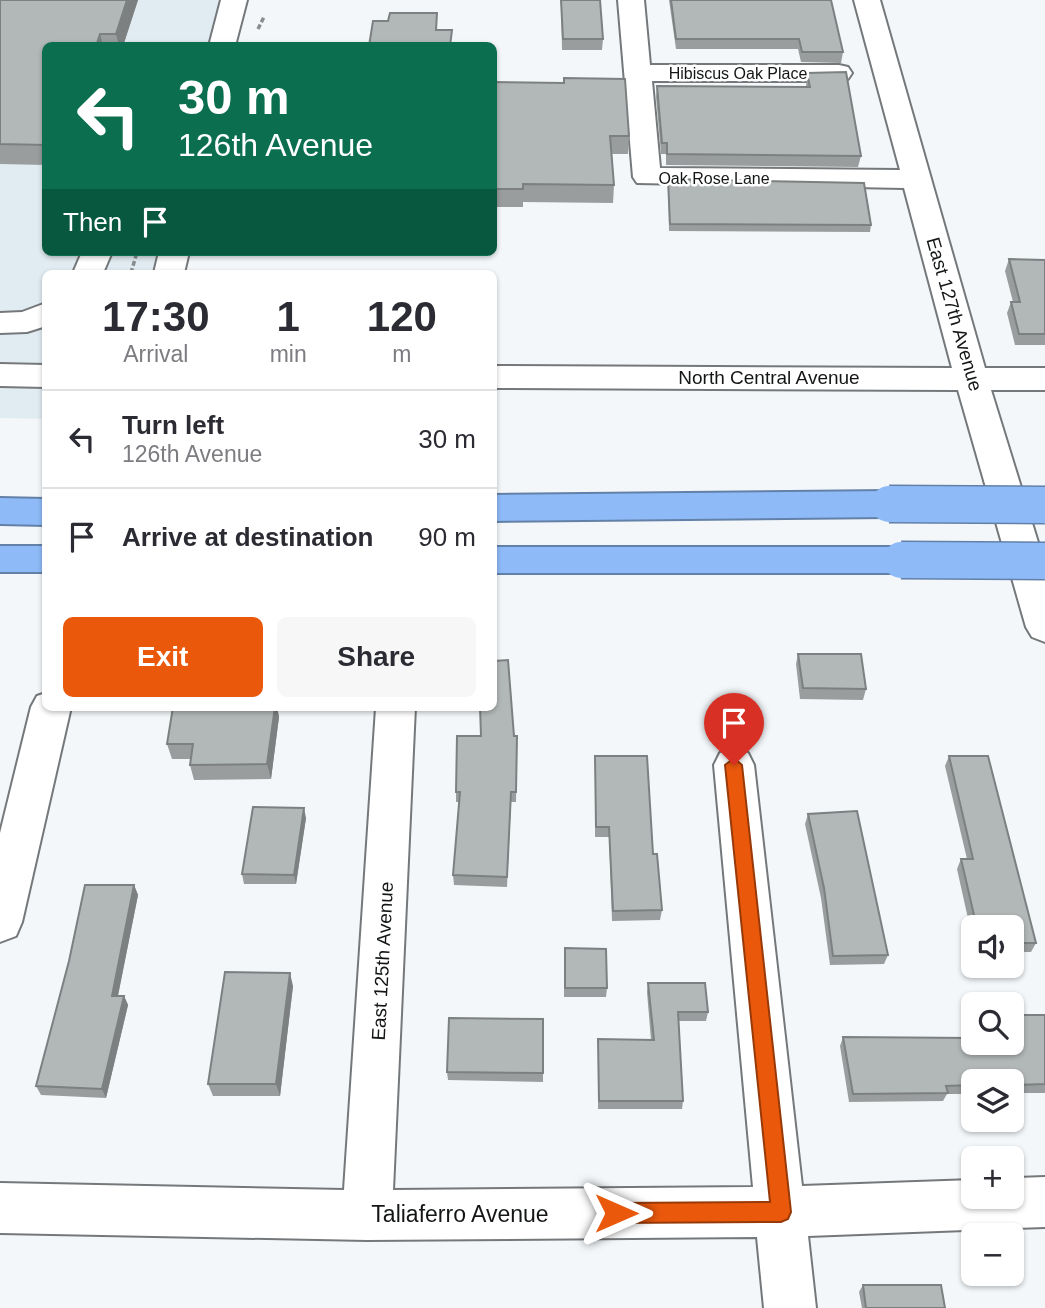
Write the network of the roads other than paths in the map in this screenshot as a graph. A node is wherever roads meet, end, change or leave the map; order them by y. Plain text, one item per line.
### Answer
1 (234, 0) edge
2 (631, 0) edge
3 (867, 0) edge
4 (223, 42) edge
5 (638, 73) junction
6 (839, 73) edge
7 (917, 179) junction
8 (42, 315) edge
9 (0, 323) edge
10 (0, 375) edge
11 (42, 376) edge
12 (497, 377) edge
13 (971, 378) junction
14 (1045, 379) edge
15 (1045, 505) edge
16 (497, 508) edge
17 (0, 511) edge
18 (42, 512) edge
19 (0, 559) edge
20 (42, 559) edge
21 (497, 560) edge
22 (1045, 561) edge
23 (1045, 627) edge
24 (50, 711) edge
25 (396, 711) edge
26 (734, 765) dead end
27 (0, 922) edge
28 (1045, 1202) edge
29 (0, 1208) edge
30 (781, 1212) junction
31 (367, 1215) junction
32 (790, 1308) edge

1 - 4 street
2 - 5 street, Oak Rose Lane
3 - 7 street, East 127th Avenue
5 - 6 street, Hibiscus Oak Place
5 - 7 street, Oak Rose Lane
7 - 13 street, East 127th Avenue
8 - 9 street
10 - 11 street
12 - 13 street, North Central Avenue
13 - 14 street, North Central Avenue
13 - 23 street, East 127th Avenue
15 - 16 highway, bridge
17 - 18 highway
19 - 20 highway
21 - 22 highway, bridge
24 - 27 street
25 - 31 street, East 125th Avenue
26 - 30 street
28 - 30 street, Taliaferro Avenue
29 - 31 street, Taliaferro Avenue
30 - 31 street, Taliaferro Avenue
30 - 32 street

